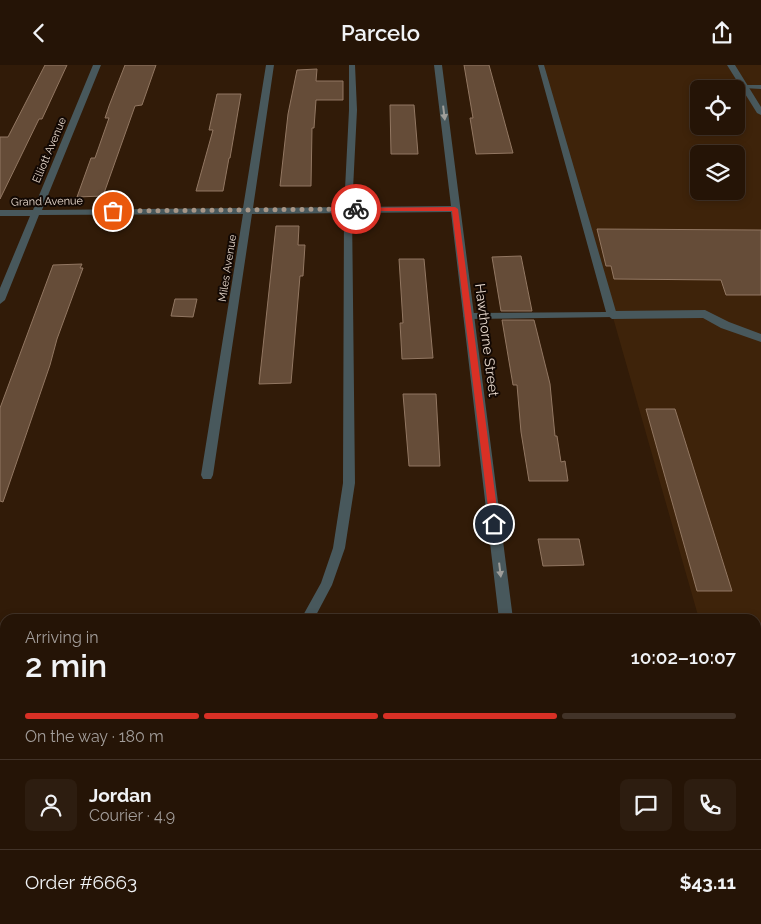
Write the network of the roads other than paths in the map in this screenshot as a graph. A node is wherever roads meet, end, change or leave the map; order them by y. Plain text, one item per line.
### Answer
1 (97, 65) edge
2 (270, 65) edge
3 (352, 65) edge
4 (438, 65) edge
5 (541, 65) edge
6 (731, 65) edge
7 (741, 80) edge
8 (745, 87) joint
9 (761, 87) edge
10 (761, 113) edge
11 (348, 209) junction
12 (455, 209) junction
13 (249, 210) junction
14 (0, 213) edge
15 (35, 213) junction
16 (0, 300) edge
17 (612, 315) junction
18 (468, 316) junction
19 (761, 338) edge
20 (207, 475) dead end
21 (310, 614) edge
22 (505, 614) edge

1 - 15 street, Elliott Avenue
2 - 13 street, Miles Avenue
3 - 11 lane
4 -> 12 street, Hawthorne Street
5 - 17 lane
6 - 7 street
8 - 9 lane
8 - 10 street
11 - 12 street, Grand Avenue
11 - 13 street, Grand Avenue
11 - 21 lane
12 - 18 street, Hawthorne Street
13 - 15 street, Grand Avenue
13 - 20 street, Miles Avenue
14 - 15 street, Grand Avenue
15 - 16 street, Elliott Avenue
17 - 18 lane
17 - 19 street
18 -> 22 street, Hawthorne Street

